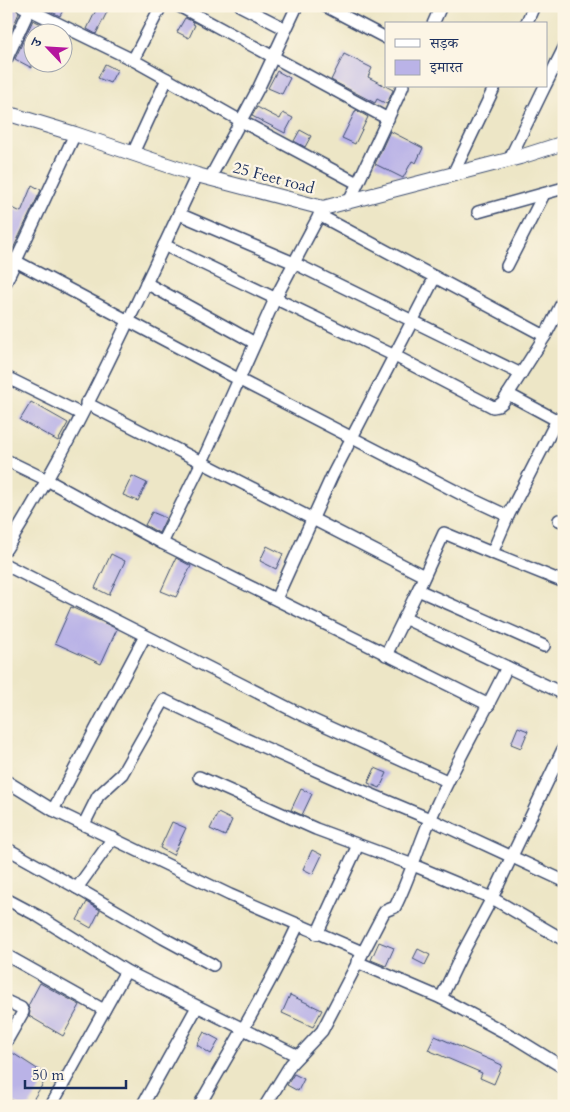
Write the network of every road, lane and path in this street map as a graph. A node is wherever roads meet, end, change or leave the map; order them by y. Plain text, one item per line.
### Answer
1 (161, 6) edge
2 (179, 6) edge
3 (241, 6) edge
4 (296, 6) edge
5 (325, 6) edge
6 (442, 6) edge
7 (534, 6) edge
8 (28, 7) edge
9 (434, 22) edge
10 (527, 22) edge
11 (286, 29) junction
12 (385, 37) edge
13 (564, 48) edge
14 (273, 57) junction
15 (6, 60) edge
16 (133, 60) junction
17 (167, 79) junction
18 (548, 81) edge
19 (403, 88) edge
20 (494, 88) edge
21 (545, 88) edge
22 (6, 113) edge
23 (388, 119) junction
24 (241, 121) junction
25 (75, 134) junction
26 (564, 143) edge
27 (132, 153) junction
28 (509, 160) junction
29 (453, 174) junction
30 (204, 177) junction
31 (358, 183) junction
32 (564, 188) edge
33 (544, 194) junction
34 (349, 202) junction
35 (321, 212) junction
36 (478, 212) dead end
37 (179, 214) junction
38 (164, 245) junction
39 (11, 259) edge
40 (294, 263) junction
41 (507, 266) dead end
42 (435, 276) junction
43 (6, 282) edge
44 (146, 283) junction
45 (275, 299) junction
46 (564, 299) edge
47 (413, 320) junction
48 (128, 321) junction
49 (545, 336) junction
50 (255, 343) junction
51 (395, 356) junction
52 (521, 374) junction
53 (6, 377) edge
54 (238, 379) junction
55 (508, 394) junction
56 (86, 403) junction
57 (81, 414) junction
58 (560, 422) edge
59 (352, 438) junction
60 (6, 460) edge
61 (202, 462) junction
62 (47, 480) junction
63 (508, 516) junction
64 (312, 520) junction
65 (8, 543) edge
66 (162, 543) junction
67 (492, 553) junction
68 (6, 564) edge
69 (424, 576) junction
70 (564, 582) edge
71 (418, 590) junction
72 (276, 599) junction
73 (404, 618) junction
74 (145, 636) junction
75 (544, 646) dead end
76 (386, 654) junction
77 (507, 667) junction
78 (564, 694) edge
79 (489, 705) junction
80 (564, 747) edge
81 (200, 777) dead end
82 (6, 781) edge
83 (448, 781) junction
84 (53, 810) junction
85 (430, 819) junction
86 (84, 824) junction
87 (113, 838) junction
88 (358, 845) junction
89 (6, 848) edge
90 (511, 857) junction
91 (413, 866) junction
92 (564, 881) edge
93 (77, 888) junction
94 (492, 898) junction
95 (6, 899) edge
96 (298, 925) junction
97 (317, 934) junction
98 (564, 940) edge
99 (6, 954) edge
100 (359, 957) junction
101 (213, 965) dead end
102 (126, 971) junction
103 (441, 998) junction
104 (6, 1001) edge
105 (198, 1007) junction
106 (104, 1010) junction
107 (243, 1028) junction
108 (6, 1042) edge
109 (298, 1056) junction
110 (564, 1068) edge
111 (51, 1106) edge
112 (142, 1106) edge
113 (199, 1106) edge
114 (265, 1106) edge

1 - 16 street
2 - 14 street
3 - 11 street
4 - 11 street
5 - 12 street
6 - 9 street
7 - 10 street
8 - 15 street
8 - 16 street
11 - 14 street
13 - 18 street
14 - 23 street
14 - 24 street
16 - 17 street
17 - 24 street
17 - 27 street
19 - 23 street
20 - 29 street
21 - 28 street
22 - 25 street, 25 Feet road
23 - 31 street
24 - 30 street
24 - 31 street
25 - 27 street, 25 Feet road
25 - 39 street
26 - 28 street, 25 Feet road
27 - 30 street, 25 Feet road
28 - 29 street, 25 Feet road
29 - 34 street, 25 Feet road
30 - 35 street, 25 Feet road
30 - 37 street
31 - 34 street
32 - 33 street
33 - 36 street
33 - 41 street
34 - 35 street, 25 Feet road
35 - 40 street
35 - 42 street
37 - 38 street
37 - 40 street
38 - 44 street
38 - 45 street
39 - 43 street
39 - 48 street
40 - 45 street
40 - 47 street
42 - 47 street
42 - 49 street
44 - 48 street
44 - 50 street
45 - 50 street
45 - 51 street
46 - 49 street
47 - 51 street
47 - 52 street
48 - 54 street
48 - 56 street
49 - 52 street
50 - 54 street
51 - 55 street
51 - 59 street
52 - 55 street
53 - 57 street
54 - 59 street
54 - 61 street
55 - 58 street
56 - 57 street
56 - 61 street
57 - 62 street
58 - 63 street
59 - 63 street
59 - 64 street
60 - 62 street
61 - 64 street
61 - 66 street
62 - 65 street
62 - 66 street
63 - 67 street
64 - 69 street
64 - 72 street
66 - 72 street
67 - 69 street
67 - 70 street
68 - 74 street
69 - 71 street
71 - 73 street
71 - 75 street
72 - 76 street
73 - 76 street
73 - 77 street
74 - 83 street
74 - 84 street
76 - 79 street
77 - 78 street
77 - 79 street
79 - 83 street
80 - 90 street
81 - 88 street
82 - 84 street
83 - 85 street
84 - 86 street
85 - 86 street
85 - 90 street
85 - 91 street
86 - 87 street
87 - 93 street
87 - 96 street
88 - 91 street
88 - 97 street
89 - 93 street
90 - 92 street
90 - 94 street
91 - 94 street
91 - 100 street
93 - 101 street
94 - 98 street
94 - 103 street
95 - 102 street
96 - 97 street
96 - 107 street
97 - 100 street
99 - 106 street
100 - 103 street
100 - 109 street
102 - 105 street
102 - 106 street
103 - 110 street
104 - 108 street
105 - 107 street
105 - 112 street
106 - 111 street
107 - 109 street
107 - 113 street
109 - 114 street

